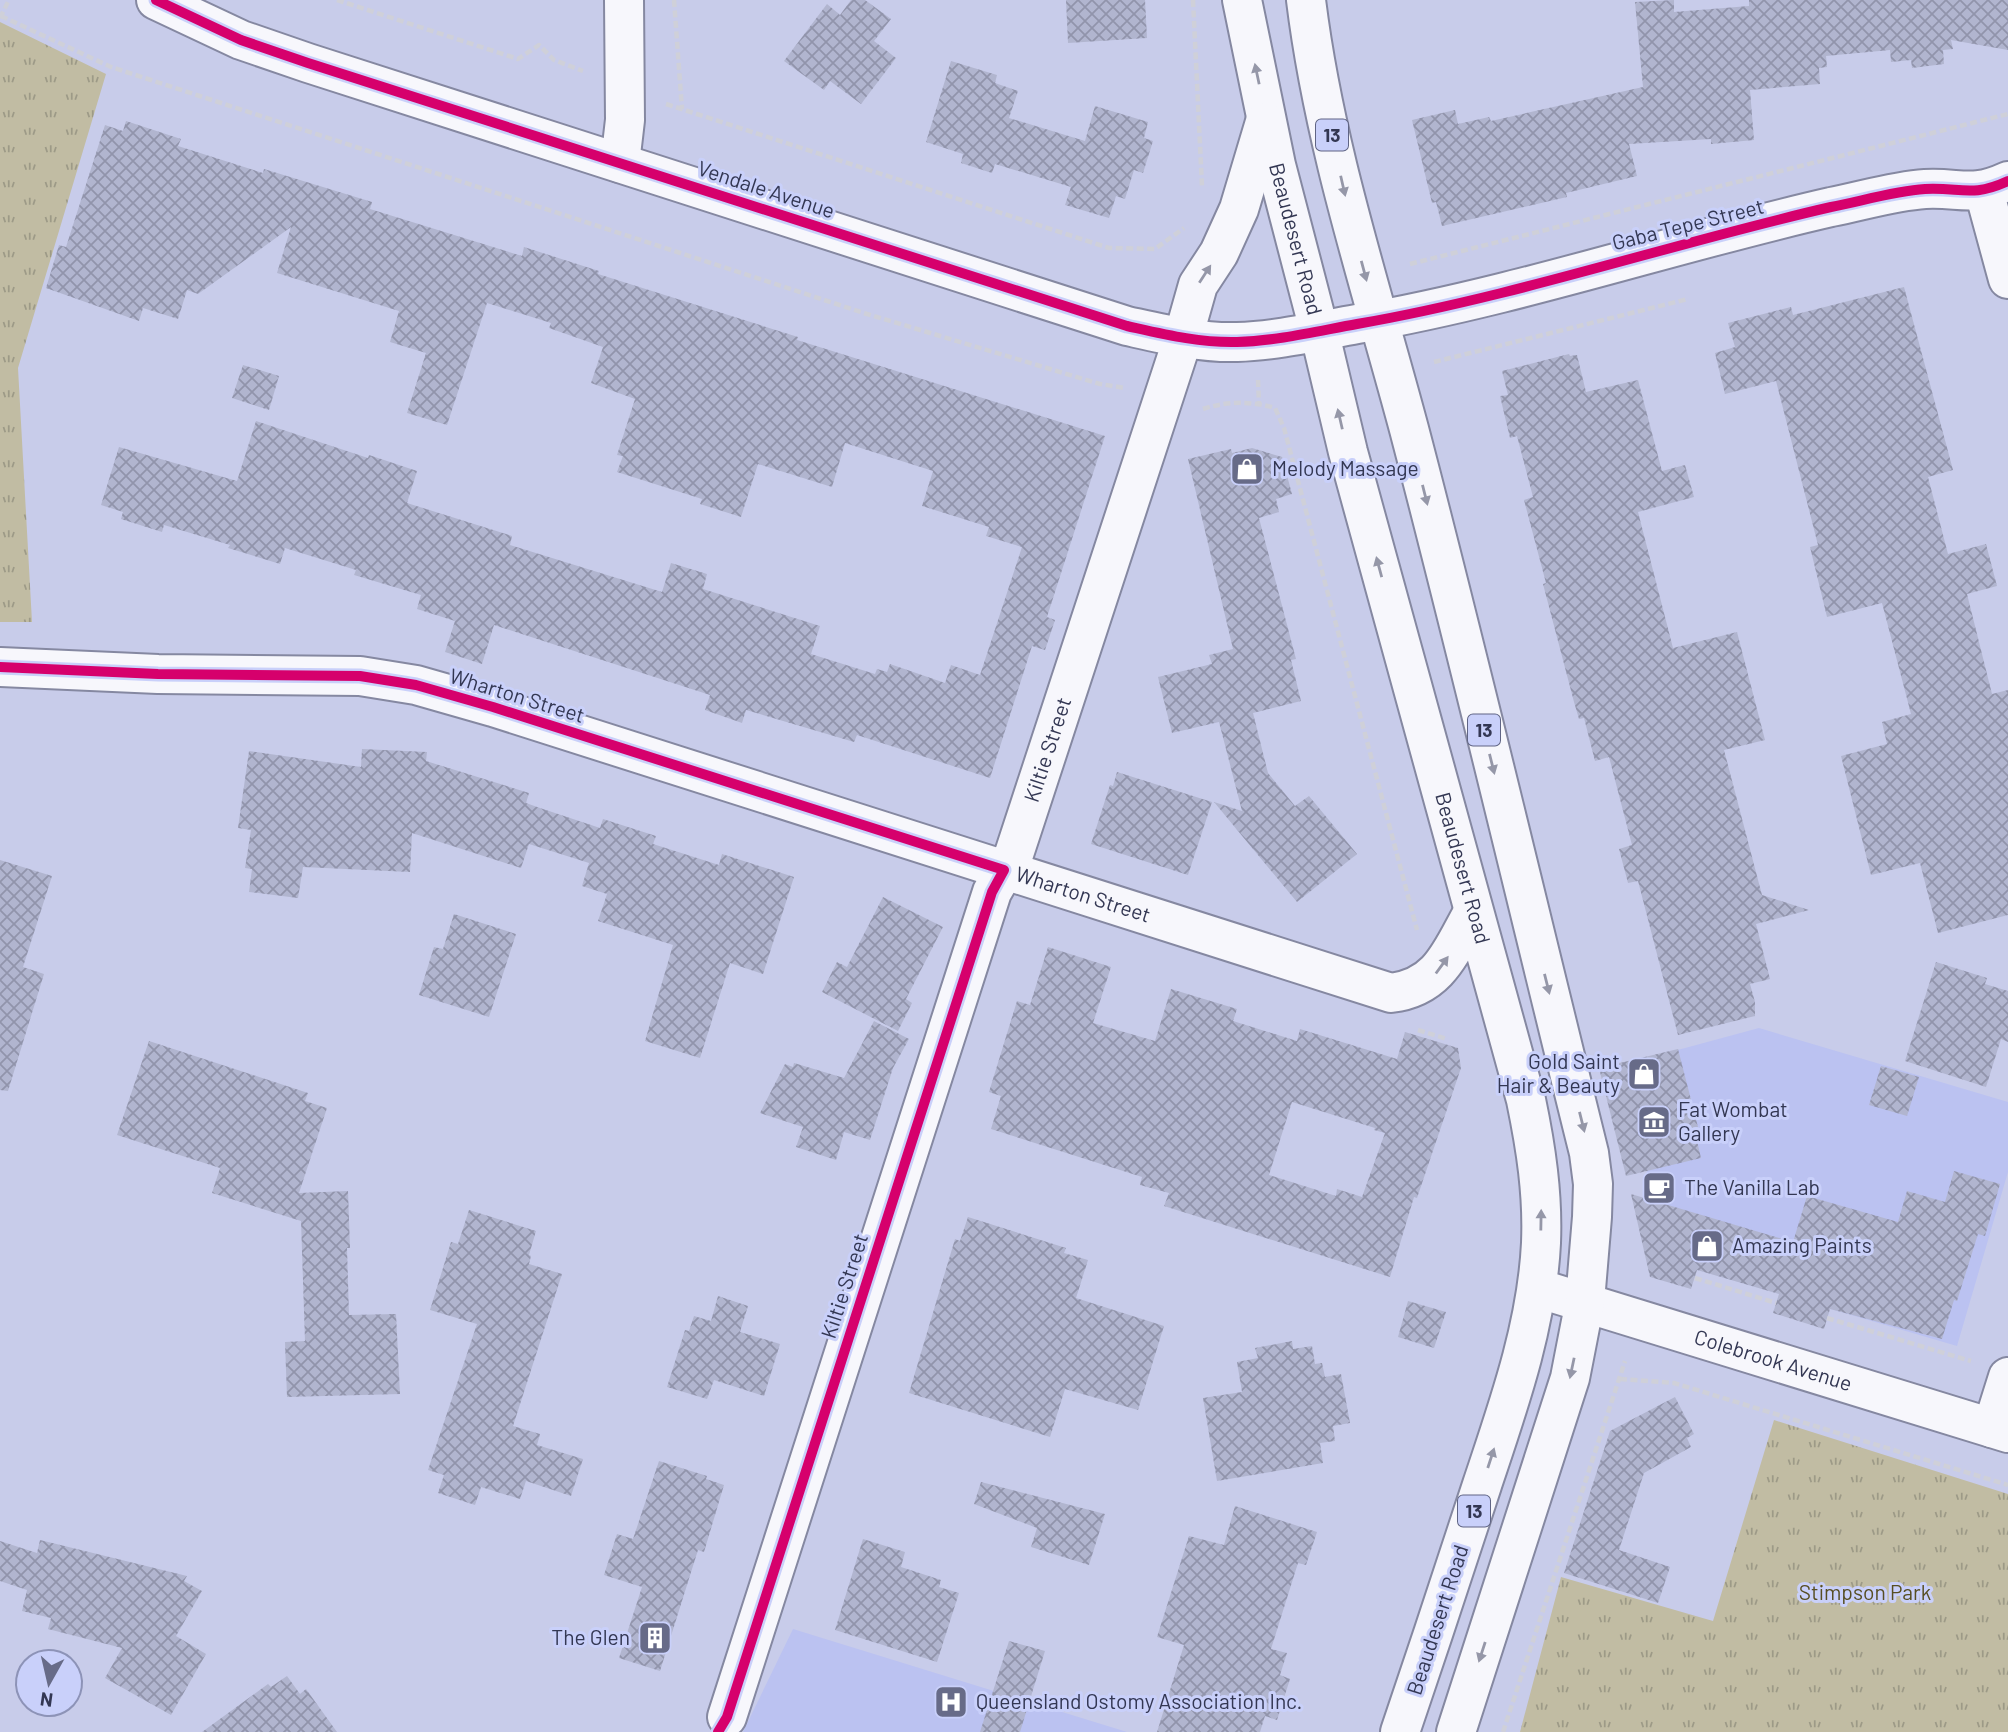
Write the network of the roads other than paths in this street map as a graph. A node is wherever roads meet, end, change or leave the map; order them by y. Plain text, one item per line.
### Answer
1 (156, 0) edge
2 (624, 0) edge
3 (1242, 0) edge
4 (1306, 0) edge
5 (1266, 117) junction
6 (620, 163) junction
7 (1996, 186) edge
8 (2008, 279) edge
9 (1377, 320) junction
10 (1319, 330) junction
11 (1184, 338) junction
12 (0, 667) edge
13 (1004, 870) junction
14 (1473, 912) junction
15 (1537, 1288) junction
16 (1586, 1301) junction
17 (2008, 1377) edge
18 (2000, 1430) edge
19 (727, 1717) dead end
20 (1401, 1732) edge
21 (1456, 1732) edge

1 - 6 main road, Vendale Avenue
2 - 6 main road
5 -> 3 main road, Beaudesert Road / 13
4 -> 9 main road, 13
5 - 10 main road, Beaudesert Road / 13
11 -> 5 main road, Kiltie Street
6 - 11 main road, Vendale Avenue
7 - 8 main road
7 - 9 main road, Gaba Tepe Street
9 - 10 main road, Vendale Avenue
9 -> 16 main road, 13
10 - 11 main road, Vendale Avenue
14 -> 10 main road, Beaudesert Road / 13
11 - 13 main road, Kiltie Street
12 - 13 main road, Wharton Street
13 -> 14 main road, Wharton Street
13 - 19 main road, Kiltie Street
15 -> 14 main road, Beaudesert Road / 13
15 - 16 main road, Colebrook Avenue
20 -> 15 main road, Beaudesert Road / 13
16 - 18 main road, Colebrook Avenue
16 -> 21 main road, 13
17 - 18 main road

